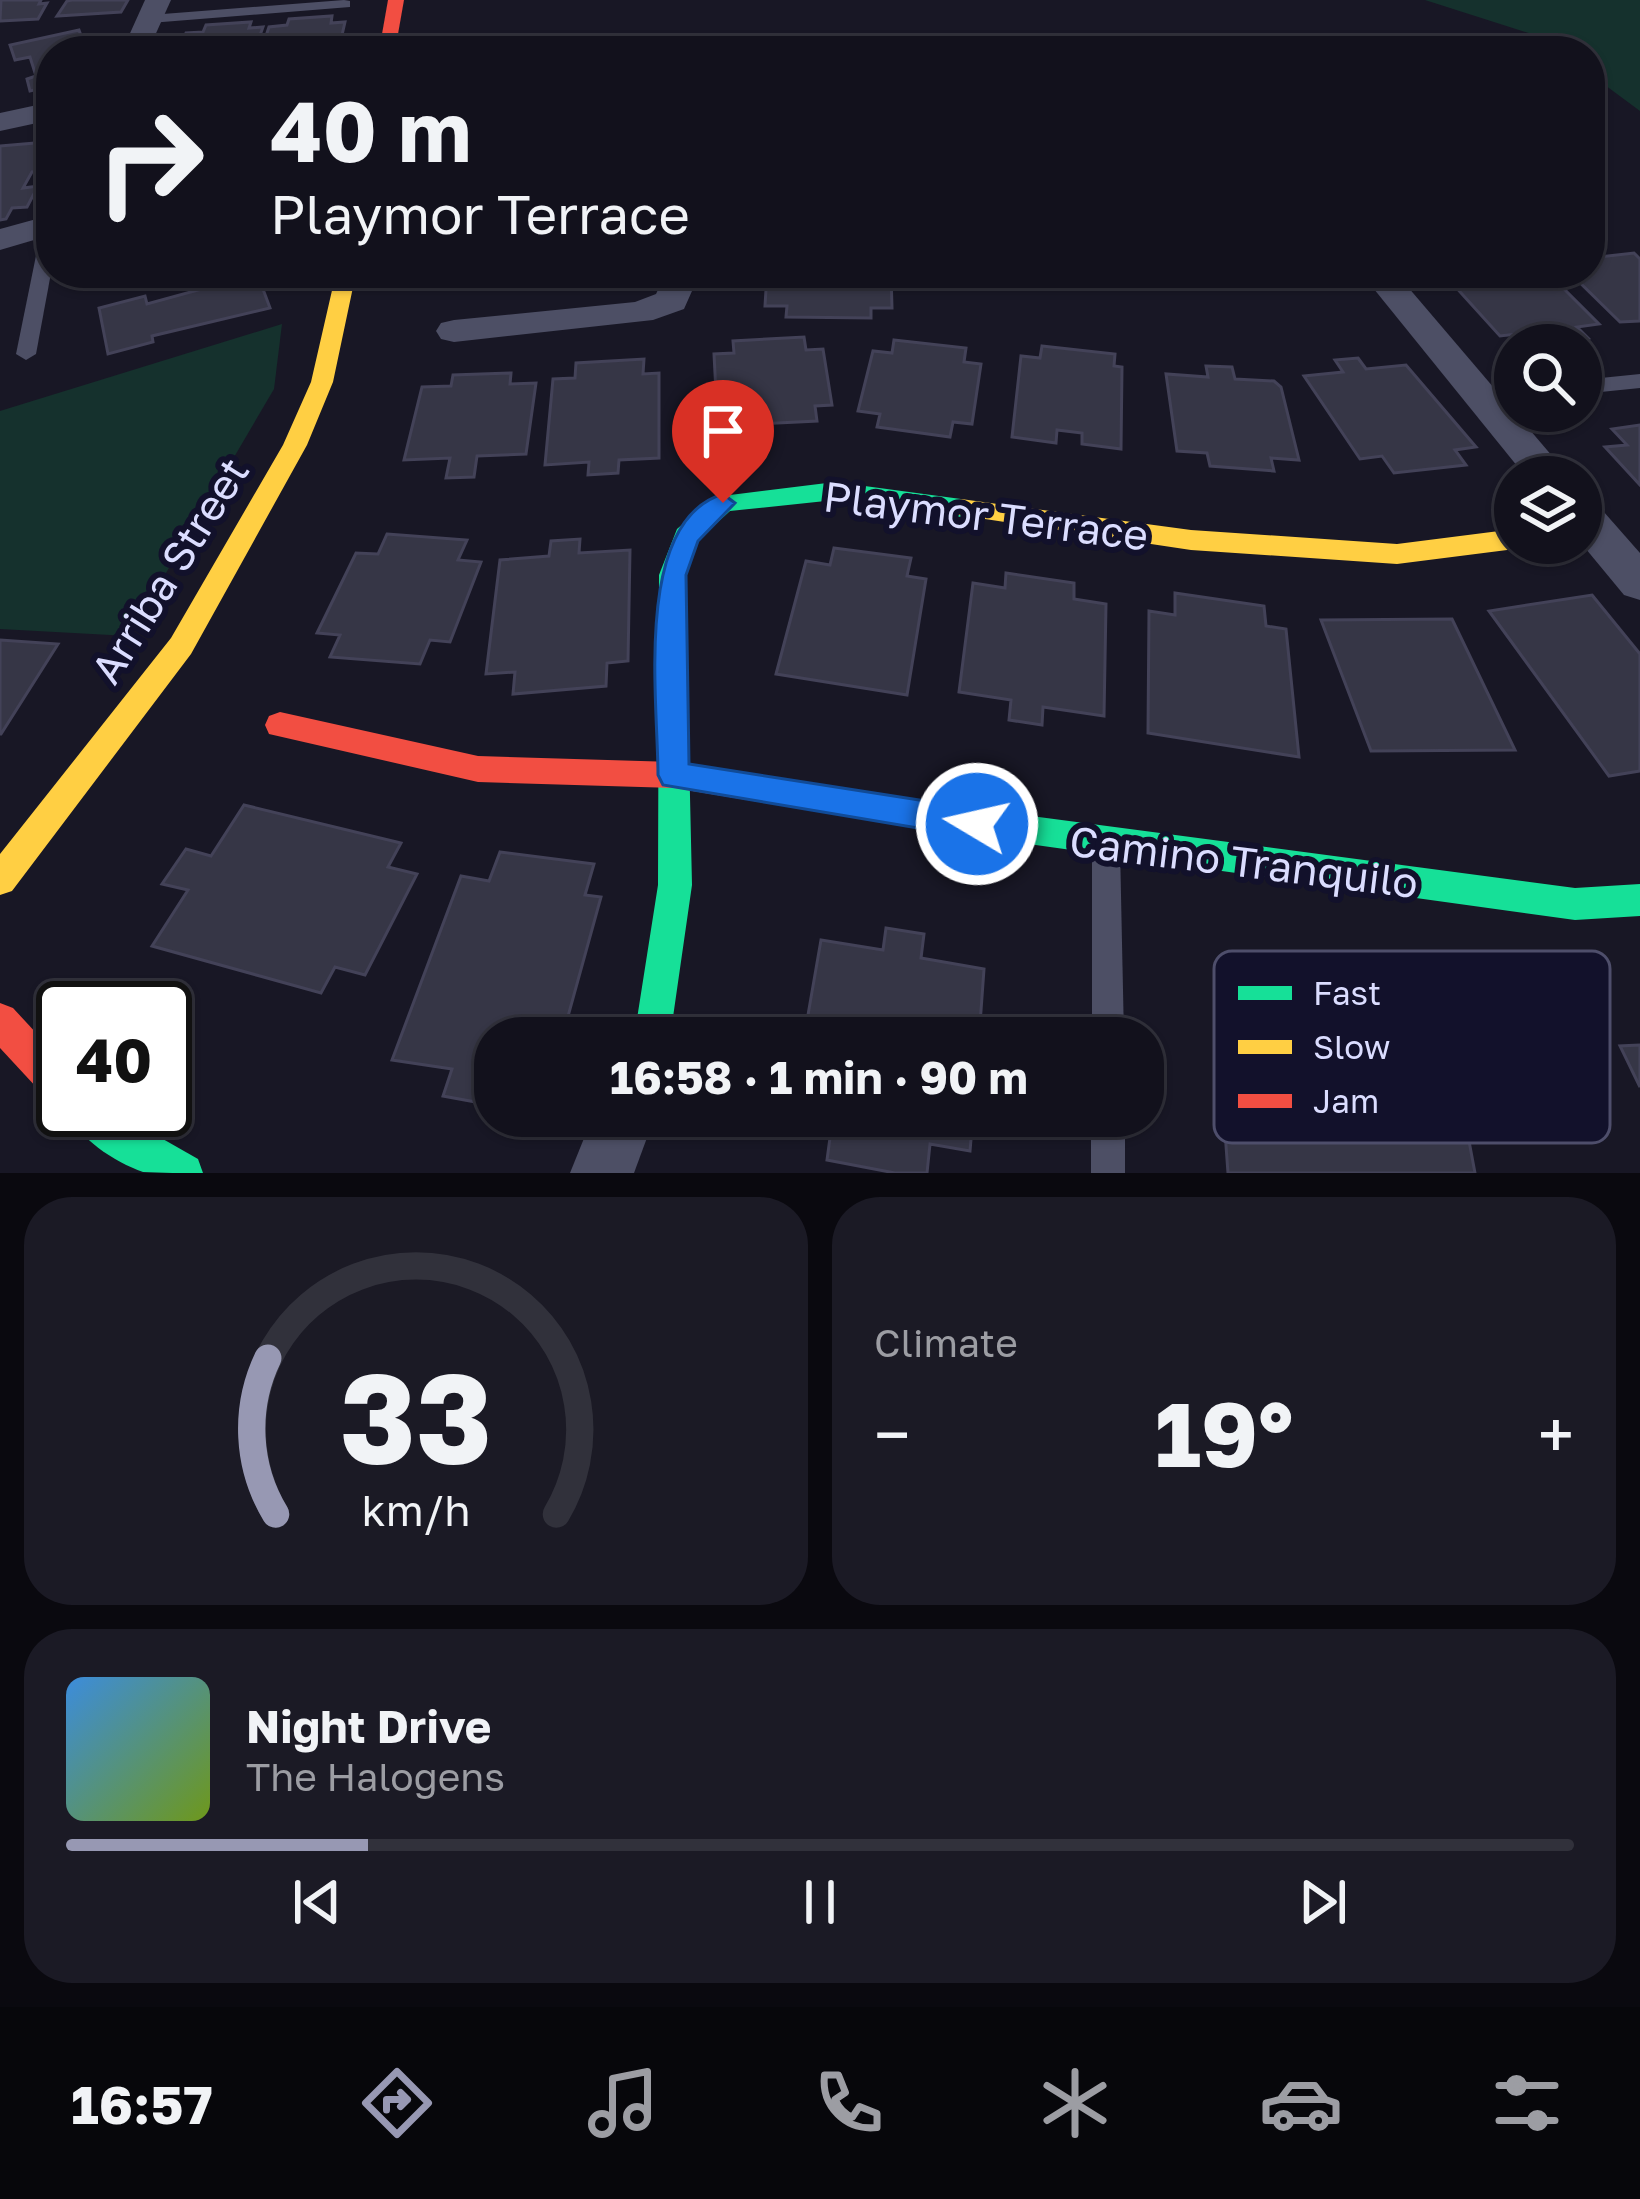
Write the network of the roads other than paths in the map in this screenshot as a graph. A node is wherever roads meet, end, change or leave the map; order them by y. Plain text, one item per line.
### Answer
1 (396, 0) edge
2 (345, 4) dead end
3 (154, 9) edge
4 (390, 36) edge
5 (36, 114) edge
6 (0, 122) edge
7 (36, 230) edge
8 (0, 240) edge
9 (39, 288) edge
10 (343, 288) edge
11 (677, 288) edge
12 (1393, 288) edge
13 (454, 331) dead end
14 (26, 354) dead end
15 (1640, 381) edge
16 (1602, 385) edge
17 (1494, 392) edge
18 (1494, 542) edge
19 (1602, 543) edge
20 (1640, 583) edge
21 (280, 725) dead end
22 (674, 775) junction
23 (1106, 844) junction
24 (0, 880) edge
25 (1640, 900) edge
26 (655, 1017) edge
27 (1108, 1017) edge
28 (4, 1038) edge
29 (36, 1066) edge
30 (119, 1137) edge
31 (616, 1137) edge
32 (1108, 1137) edge
33 (184, 1173) edge
34 (602, 1173) edge
35 (1108, 1173) edge

1 - 4 street
2 - 3 lane
5 - 6 street
7 - 8 street
9 - 14 lane
10 - 24 street, Arriba Street
11 - 13 street
12 - 17 street
15 - 16 lane
18 - 22 street, Playmor Terrace
19 - 20 street
21 - 22 street, Camino Tranquilo
22 - 23 street, Camino Tranquilo
22 - 26 street, Playmor Terrace
23 - 25 street, Camino Tranquilo
23 - 27 lane
28 - 29 street
30 - 33 street
31 - 34 street
32 - 35 lane

